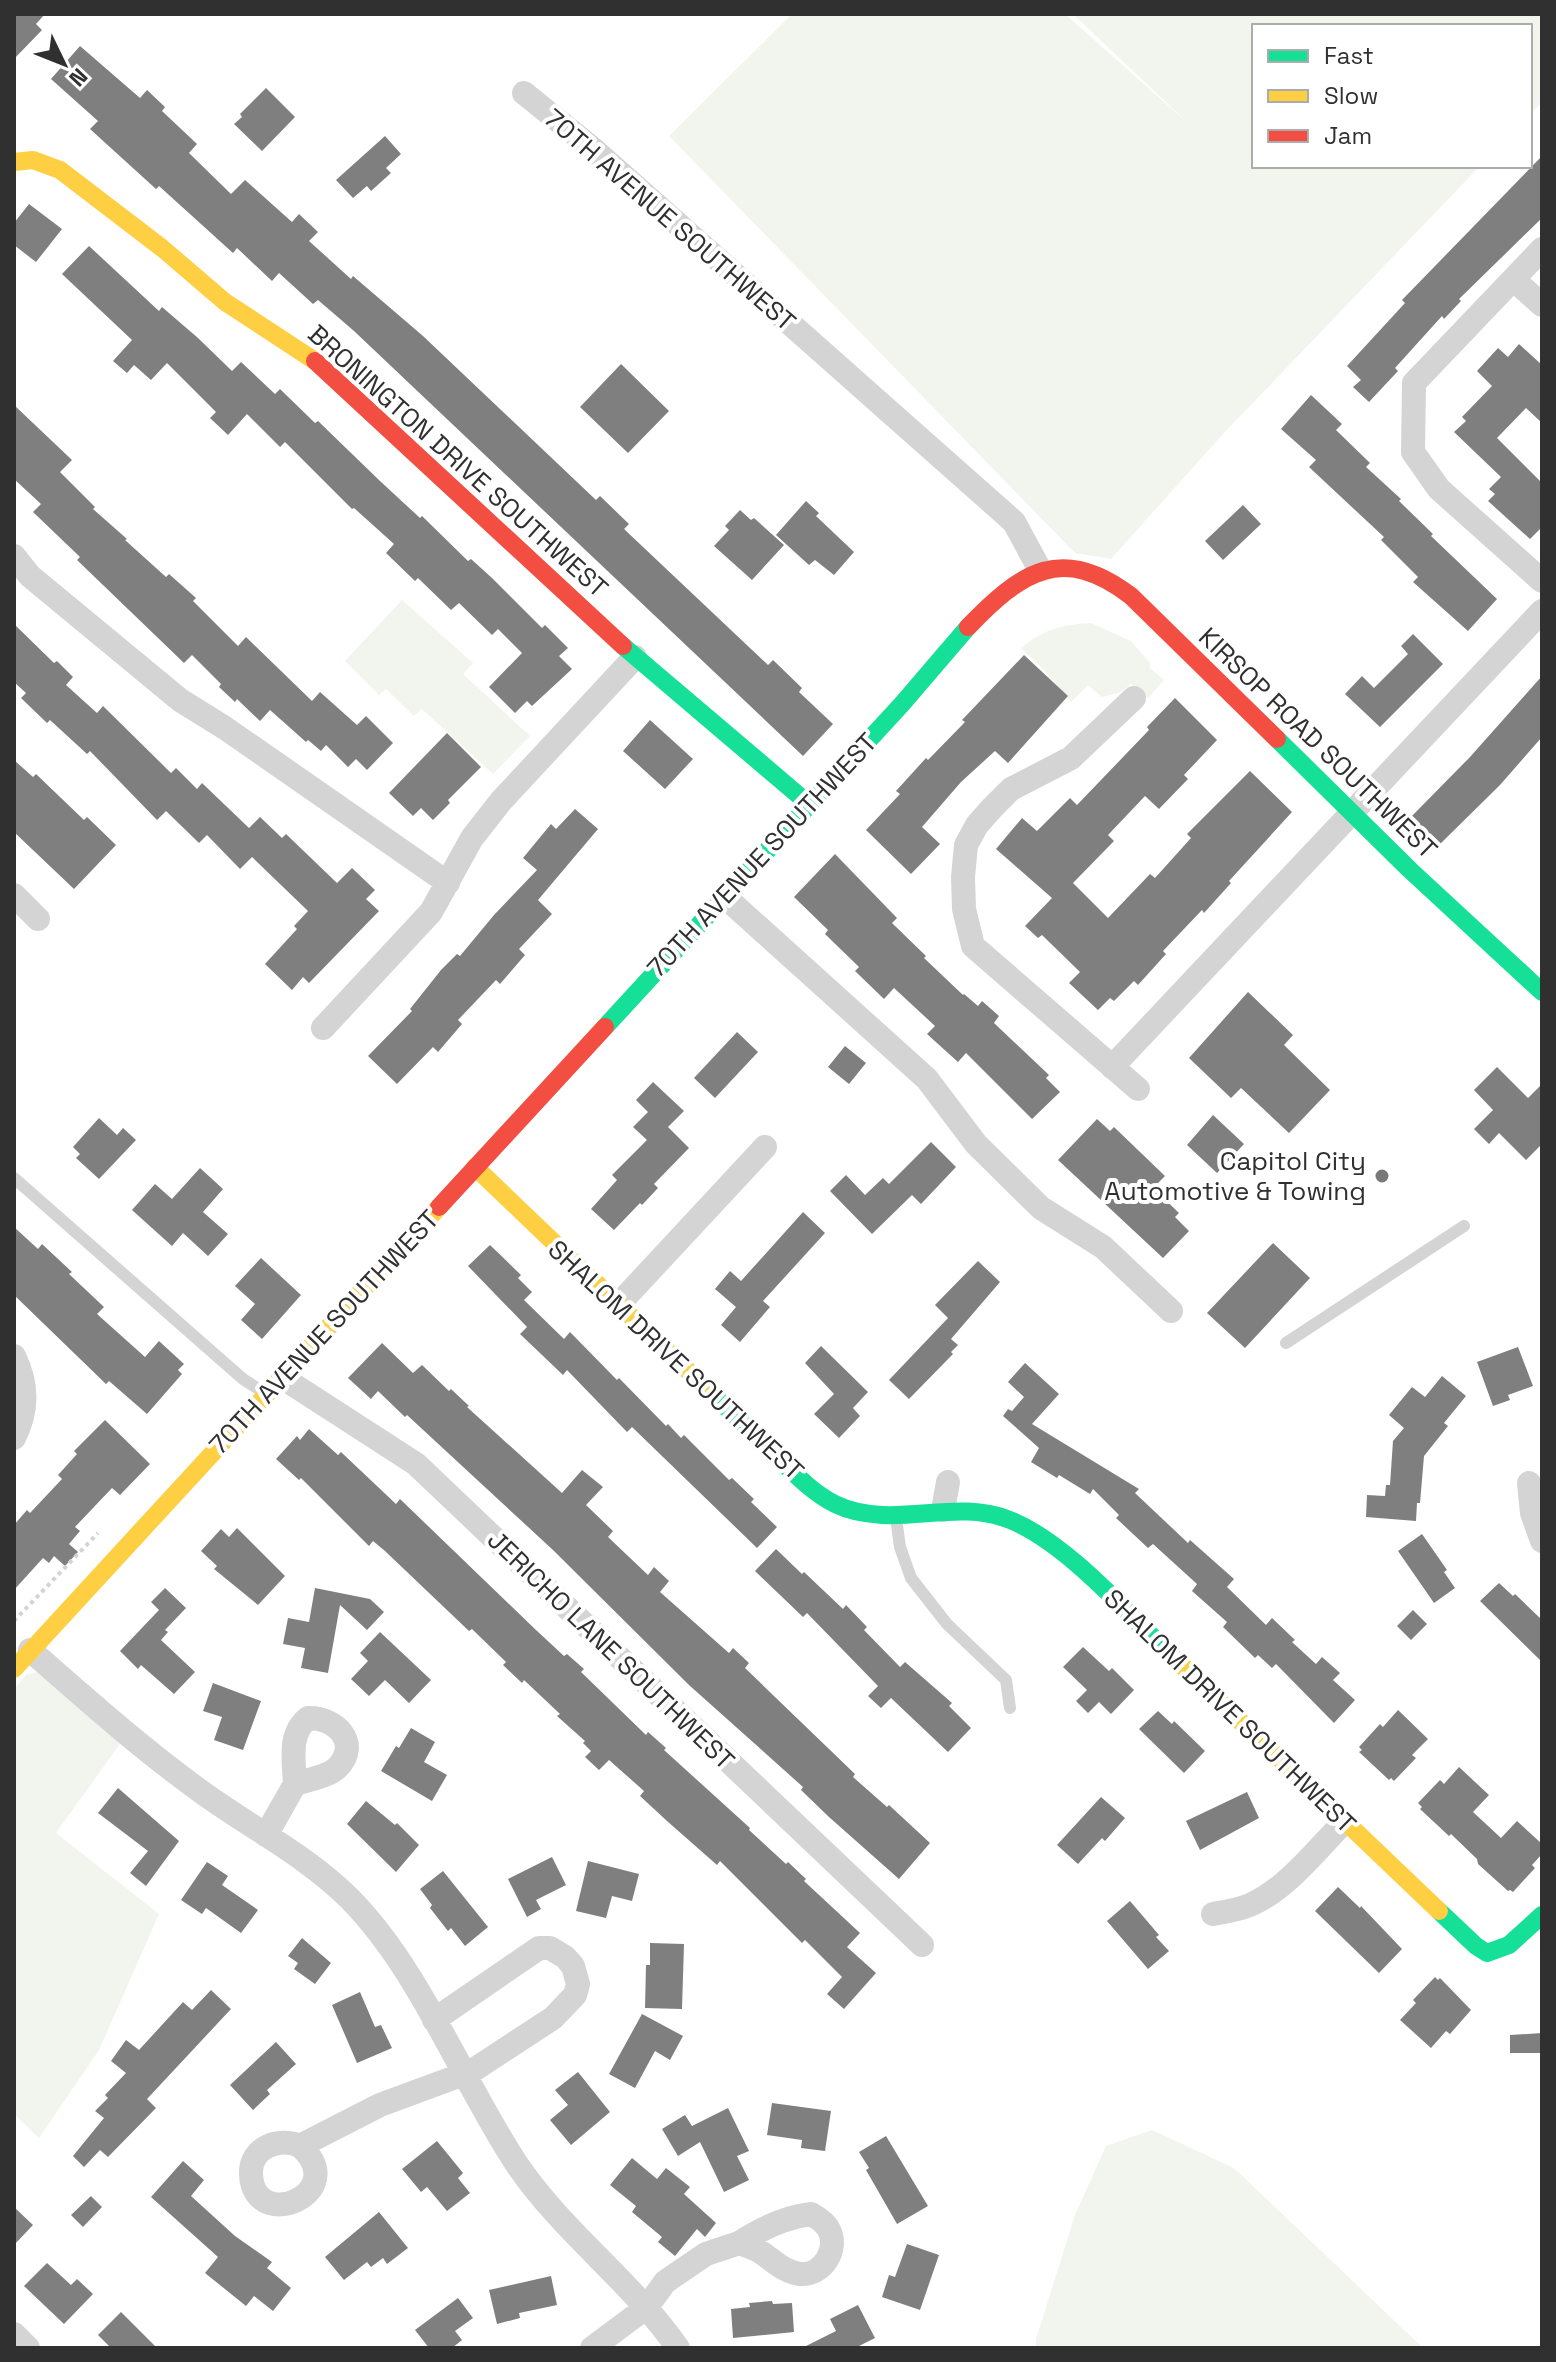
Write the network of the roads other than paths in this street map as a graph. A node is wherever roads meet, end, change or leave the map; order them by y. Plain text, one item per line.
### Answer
1 (524, 93) dead end
2 (14, 162) edge
3 (1542, 249) edge
4 (1514, 280) junction
5 (1542, 305) edge
6 (14, 556) edge
7 (1040, 570) junction
8 (1542, 581) edge
9 (1542, 611) edge
10 (635, 657) junction
11 (1134, 698) dead end
12 (810, 805) junction
13 (1352, 813) junction
14 (448, 883) junction
15 (14, 895) edge
16 (724, 896) junction
17 (38, 919) dead end
18 (1542, 992) edge
19 (323, 1028) dead end
20 (1112, 1067) junction
21 (1138, 1089) dead end
22 (765, 1147) dead end
23 (475, 1167) junction
24 (14, 1178) edge
25 (1464, 1226) dead end
26 (618, 1305) junction
27 (1171, 1311) dead end
28 (1286, 1343) dead end
29 (14, 1356) edge
30 (275, 1387) junction
31 (14, 1438) edge
32 (948, 1482) dead end
33 (1529, 1483) dead end
34 (943, 1510) junction
35 (895, 1515) junction
36 (1542, 1541) edge
37 (30, 1650) junction
38 (14, 1669) edge
39 (1010, 1708) dead end
40 (295, 1784) dead end
41 (1345, 1821) junction
42 (266, 1835) junction
43 (1213, 1914) dead end
44 (1542, 1915) edge
45 (922, 1945) dead end
46 (434, 2020) junction
47 (463, 2074) junction
48 (300, 2146) dead end
49 (739, 2243) dead end
50 (647, 2307) junction
51 (14, 2334) edge
52 (28, 2348) edge
53 (592, 2348) edge
54 (678, 2348) edge

1 - 7 street, 70TH AVENUE SOUTHWEST
2 - 10 street, BRONINGTON DRIVE SOUTHWEST
3 - 4 street
4 - 5 street
4 - 8 street
6 - 14 street
7 - 12 street, 70TH AVENUE SOUTHWEST
7 - 13 street, KIRSOP ROAD SOUTHWEST
9 - 13 street
10 - 12 street, BRONINGTON DRIVE SOUTHWEST
10 - 14 street
11 - 20 street
12 - 16 street, 70TH AVENUE SOUTHWEST
13 - 18 street, KIRSOP ROAD SOUTHWEST
13 - 20 street
14 - 19 street
15 - 17 street
16 - 23 street, 70TH AVENUE SOUTHWEST
16 - 27 street
20 - 21 street
22 - 26 street
23 - 26 street, SHALOM DRIVE SOUTHWEST
23 - 30 street, 70TH AVENUE SOUTHWEST
24 - 30 lane
25 - 28 lane
26 - 35 street, SHALOM DRIVE SOUTHWEST
29 - 31 street
30 - 37 street, 70TH AVENUE SOUTHWEST
30 - 45 street, JERICHO LANE SOUTHWEST
32 - 34 street
33 - 36 street
34 - 35 street, SHALOM DRIVE SOUTHWEST
34 - 41 street, SHALOM DRIVE SOUTHWEST
35 - 39 lane
37 - 38 street, 70TH AVENUE SOUTHWEST
37 - 42 street
40 - 42 street
41 - 43 street
41 - 44 street, SHALOM DRIVE SOUTHWEST
42 - 46 street
46 - 47 street
46 - 47 street
47 - 48 street
47 - 50 street
49 - 50 street
50 - 53 street
50 - 54 street
51 - 52 street

